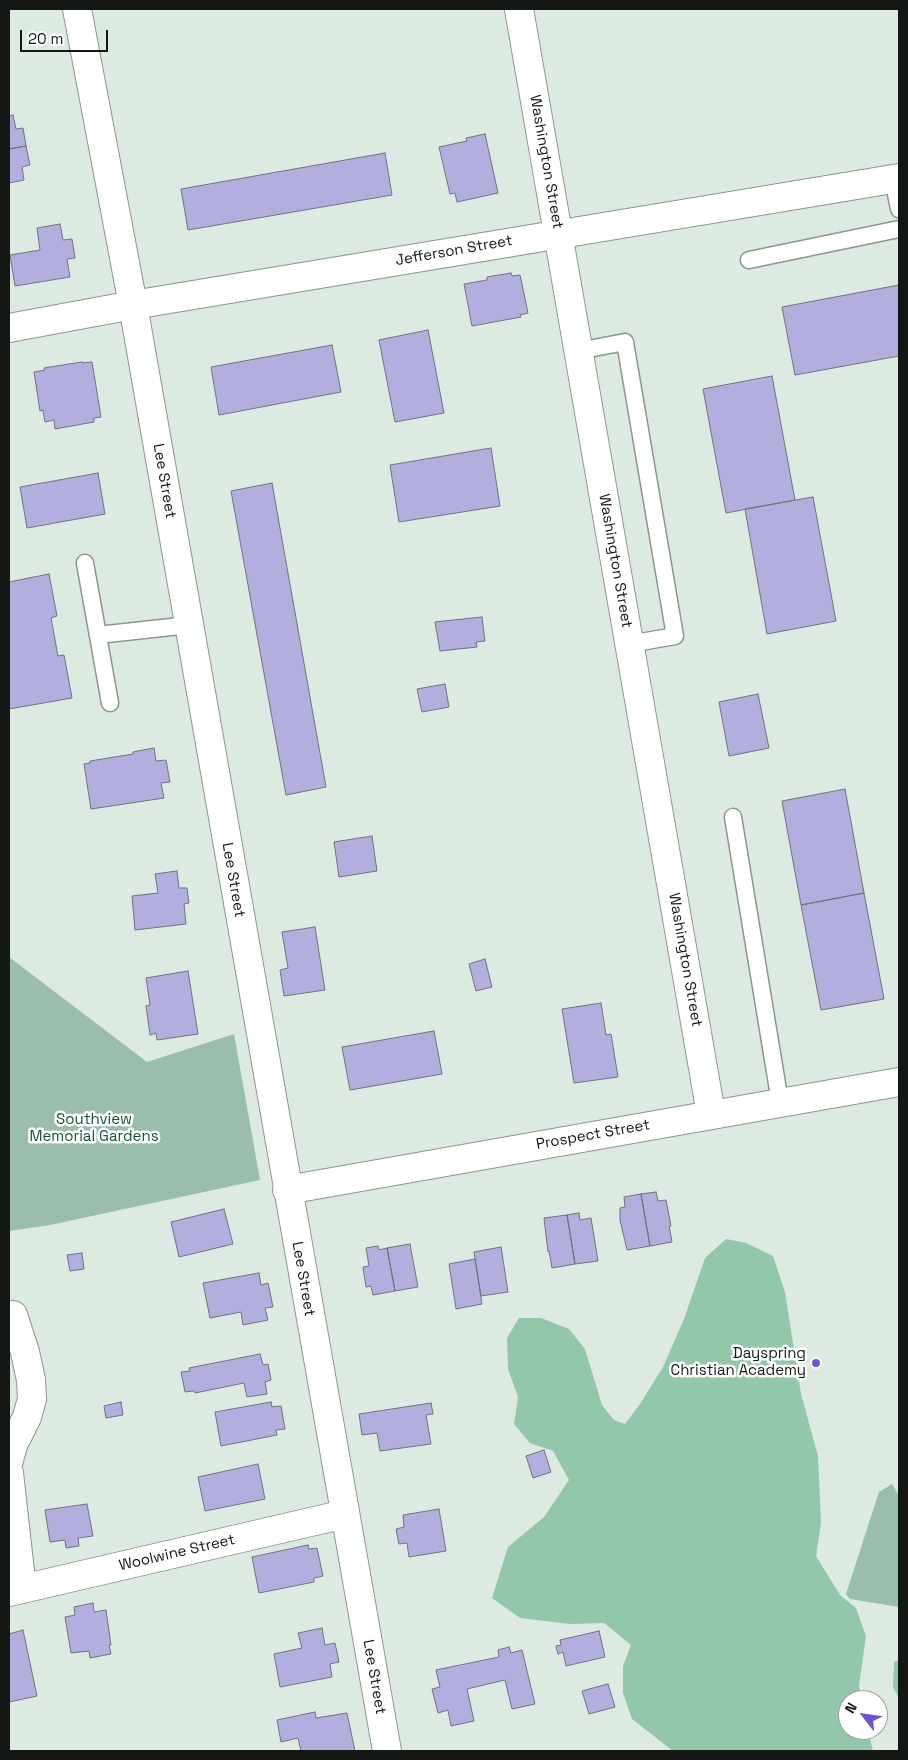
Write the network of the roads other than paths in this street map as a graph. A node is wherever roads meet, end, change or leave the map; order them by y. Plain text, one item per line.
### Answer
1 (77, 9) edge
2 (519, 9) edge
3 (896, 178) edge
4 (899, 209) edge
5 (899, 229) edge
6 (558, 234) junction
7 (749, 260) dead end
8 (133, 305) junction
9 (9, 328) edge
10 (578, 351) junction
11 (85, 563) dead end
12 (189, 625) junction
13 (98, 635) junction
14 (630, 644) junction
15 (110, 703) dead end
16 (733, 817) dead end
17 (899, 1082) edge
18 (780, 1102) junction
19 (711, 1114) junction
20 (287, 1190) junction
21 (13, 1315) dead end
22 (9, 1460) edge
23 (9, 1473) edge
24 (345, 1514) junction
25 (16, 1590) edge
26 (387, 1751) edge

1 - 8 street, Lee Street
2 - 6 street, Washington Street
3 - 4 lane
3 - 6 street, Jefferson Street
5 - 7 lane
6 - 8 street, Jefferson Street
6 - 10 street, Washington Street
8 - 9 street, Jefferson Street
8 - 12 street, Lee Street
10 - 14 street, Washington Street
10 - 14 lane
11 - 13 lane
12 - 13 lane
12 - 20 street, Lee Street
13 - 15 lane
14 - 19 street, Washington Street
16 - 18 lane
17 - 18 street, Prospect Street
18 - 19 street, Prospect Street
19 - 20 street, Prospect Street
20 - 24 street, Lee Street
21 - 22 street
23 - 25 street
24 - 25 street, Woolwine Street
24 - 26 street, Lee Street

